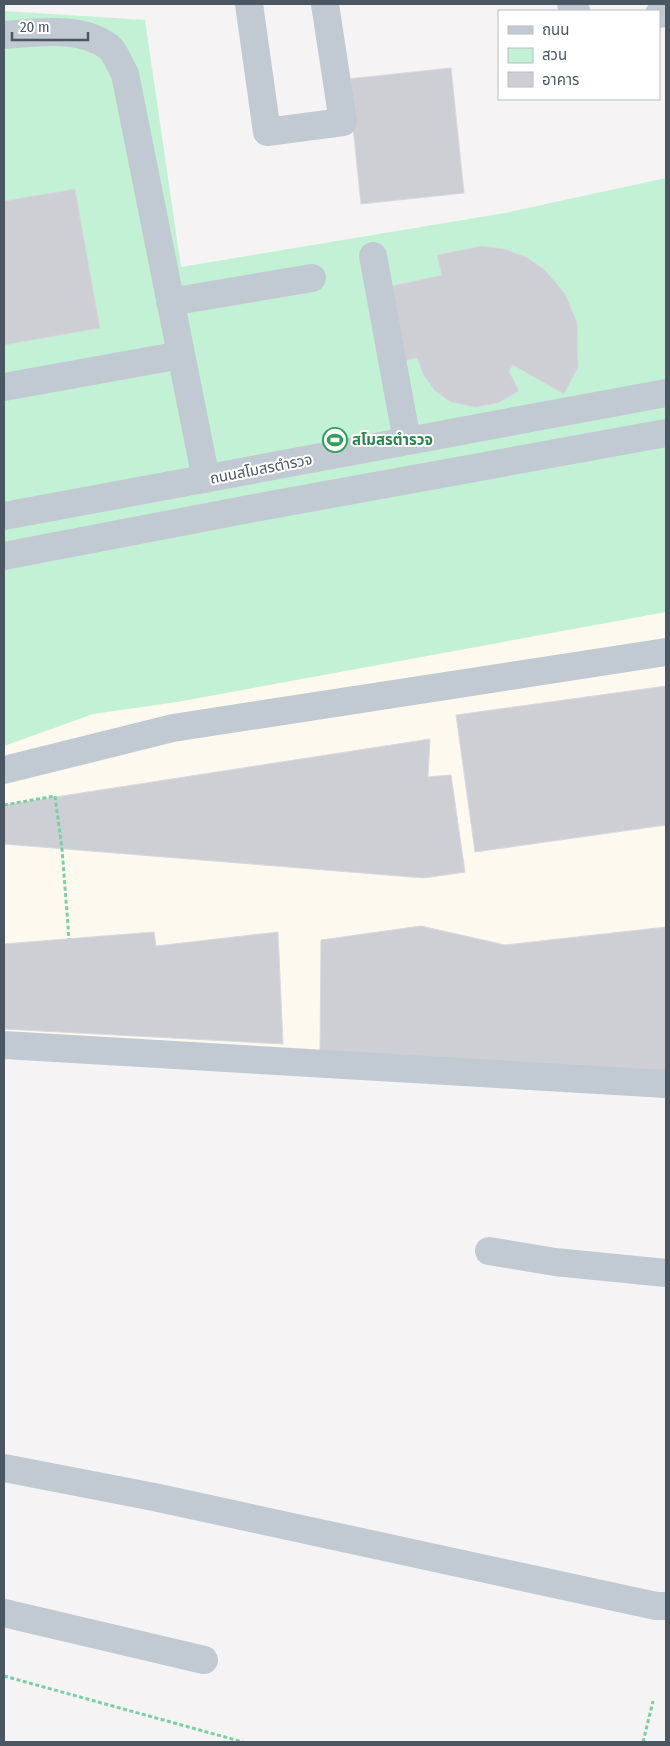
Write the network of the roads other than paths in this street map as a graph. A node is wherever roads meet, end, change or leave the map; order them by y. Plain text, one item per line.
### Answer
1 (249, 4) edge
2 (325, 4) edge
3 (4, 34) edge
4 (373, 256) dead end
5 (312, 278) dead end
6 (170, 302) junction
7 (181, 355) junction
8 (4, 387) edge
9 (666, 393) edge
10 (666, 433) edge
11 (407, 441) junction
12 (206, 479) junction
13 (4, 516) edge
14 (4, 556) edge
15 (666, 652) edge
16 (4, 770) edge
17 (4, 1045) edge
18 (666, 1084) edge
19 (489, 1251) dead end
20 (666, 1273) edge
21 (4, 1468) edge
22 (666, 1606) edge
23 (4, 1613) edge
24 (204, 1660) dead end

1 - 2 street
3 - 6 street
4 - 11 street
5 - 6 street
6 - 7 street
7 - 8 street
7 - 12 street
9 - 11 street, ถนนสโมสรตำรวจ
10 - 14 street
11 - 12 street, ถนนสโมสรตำรวจ
12 - 13 street, ถนนสโมสรตำรวจ
15 - 16 street
17 - 18 street
19 - 20 street
21 - 22 street
23 - 24 street

